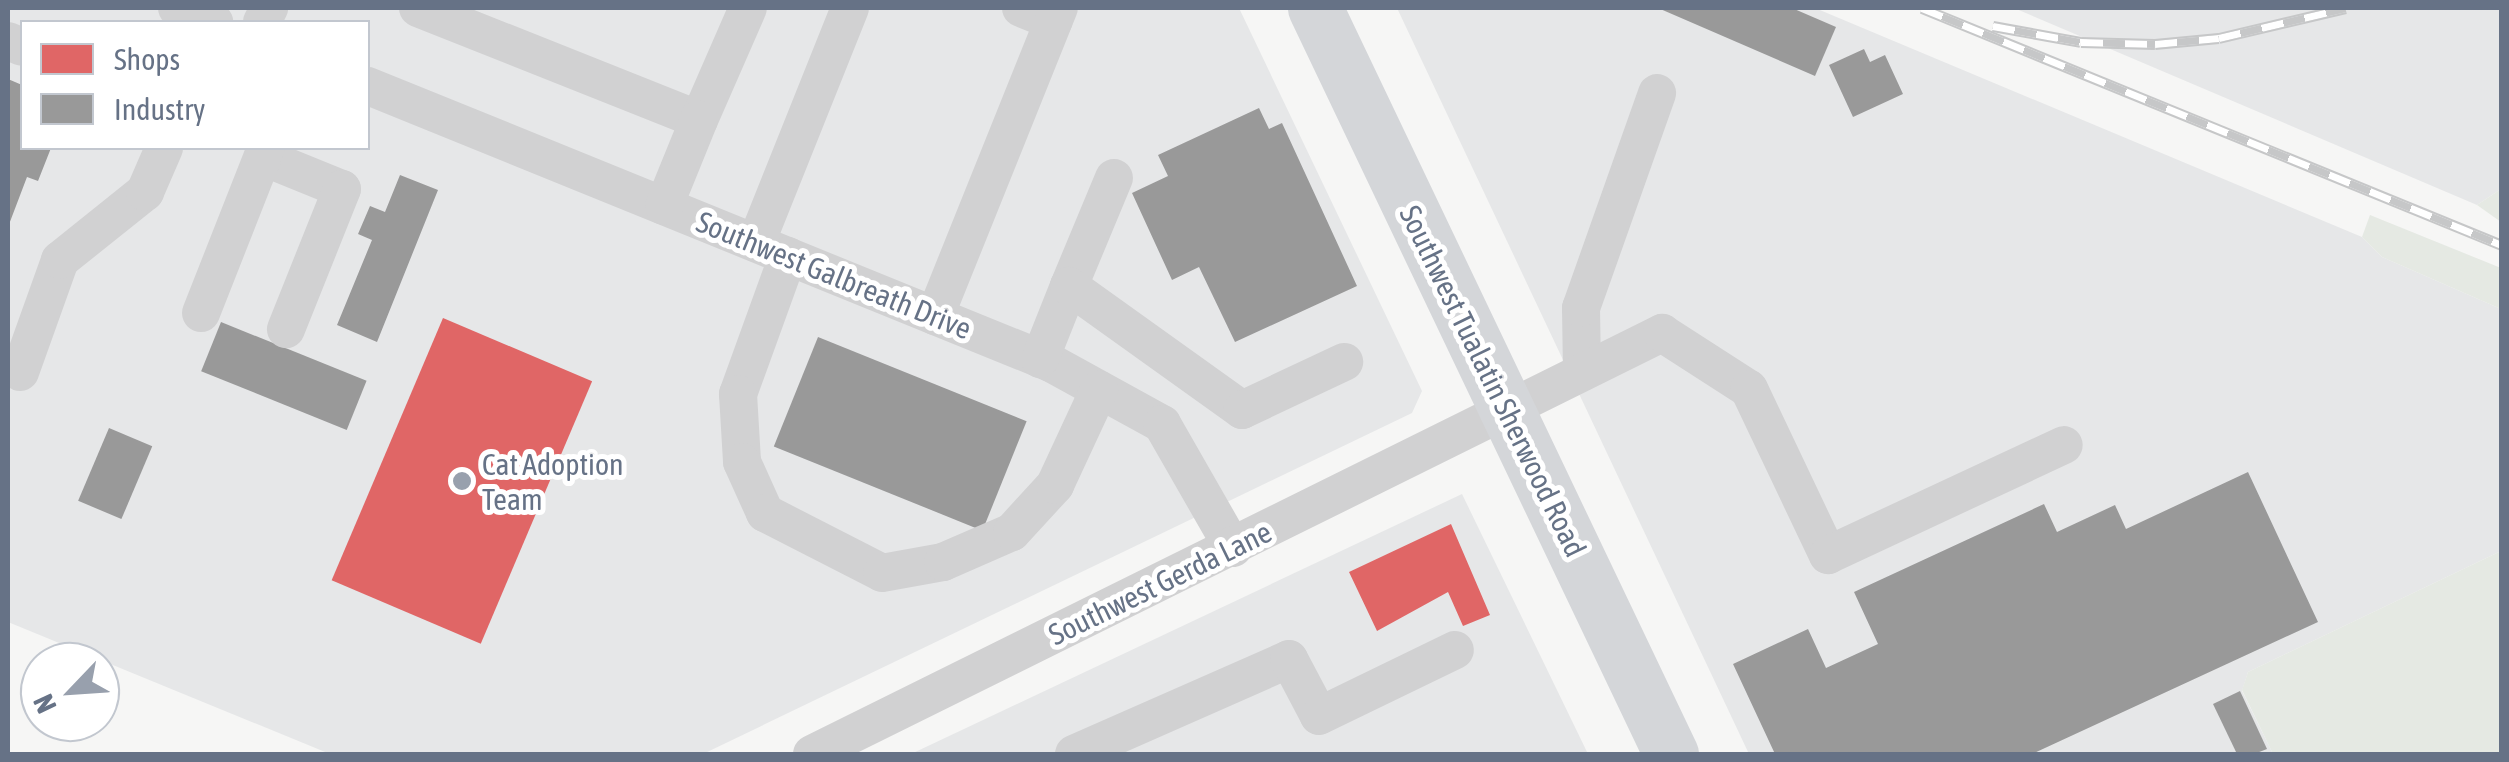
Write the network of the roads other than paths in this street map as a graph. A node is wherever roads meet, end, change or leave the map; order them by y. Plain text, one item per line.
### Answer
1 (177, 8) edge
2 (418, 8) edge
3 (748, 8) edge
4 (850, 8) edge
5 (1315, 8) edge
6 (1044, 12) edge
7 (209, 20) edge
8 (370, 87) edge
9 (1658, 93) dead end
10 (700, 120) junction
11 (163, 150) edge
12 (264, 152) edge
13 (1114, 178) dead end
14 (664, 206) junction
15 (772, 250) junction
16 (1069, 286) junction
17 (201, 313) dead end
18 (935, 316) junction
19 (286, 330) dead end
20 (1040, 359) junction
21 (1344, 362) dead end
22 (20, 372) dead end
23 (1582, 372) junction
24 (1099, 390) junction
25 (1507, 410) junction
26 (2064, 445) dead end
27 (1233, 548) junction
28 (1455, 650) dead end
29 (812, 754) edge
30 (1074, 754) edge
31 (1671, 754) edge

1 - 7 street
2 - 10 street
3 - 10 street
4 - 15 street
5 - 25 highway, Southwest Tualatin Sherwood Road
6 - 18 street
8 - 14 street, Southwest Galbreath Drive
9 - 23 street
10 - 14 street
11 - 22 street
12 - 17 street
12 - 19 street
13 - 16 street
14 - 15 street, Southwest Galbreath Drive
15 - 18 street, Southwest Galbreath Drive
15 - 24 street
16 - 20 street
16 - 21 street
18 - 20 street, Southwest Galbreath Drive
20 - 24 street, Southwest Galbreath Drive
23 - 25 street, Southwest Gerda Lane
23 - 26 street, Southwest Gerda Lane
24 - 27 street, Southwest Galbreath Drive
25 - 27 street, Southwest Gerda Lane
25 - 31 highway, Southwest Tualatin Sherwood Road
27 - 29 street, Southwest Gerda Lane
28 - 30 street

